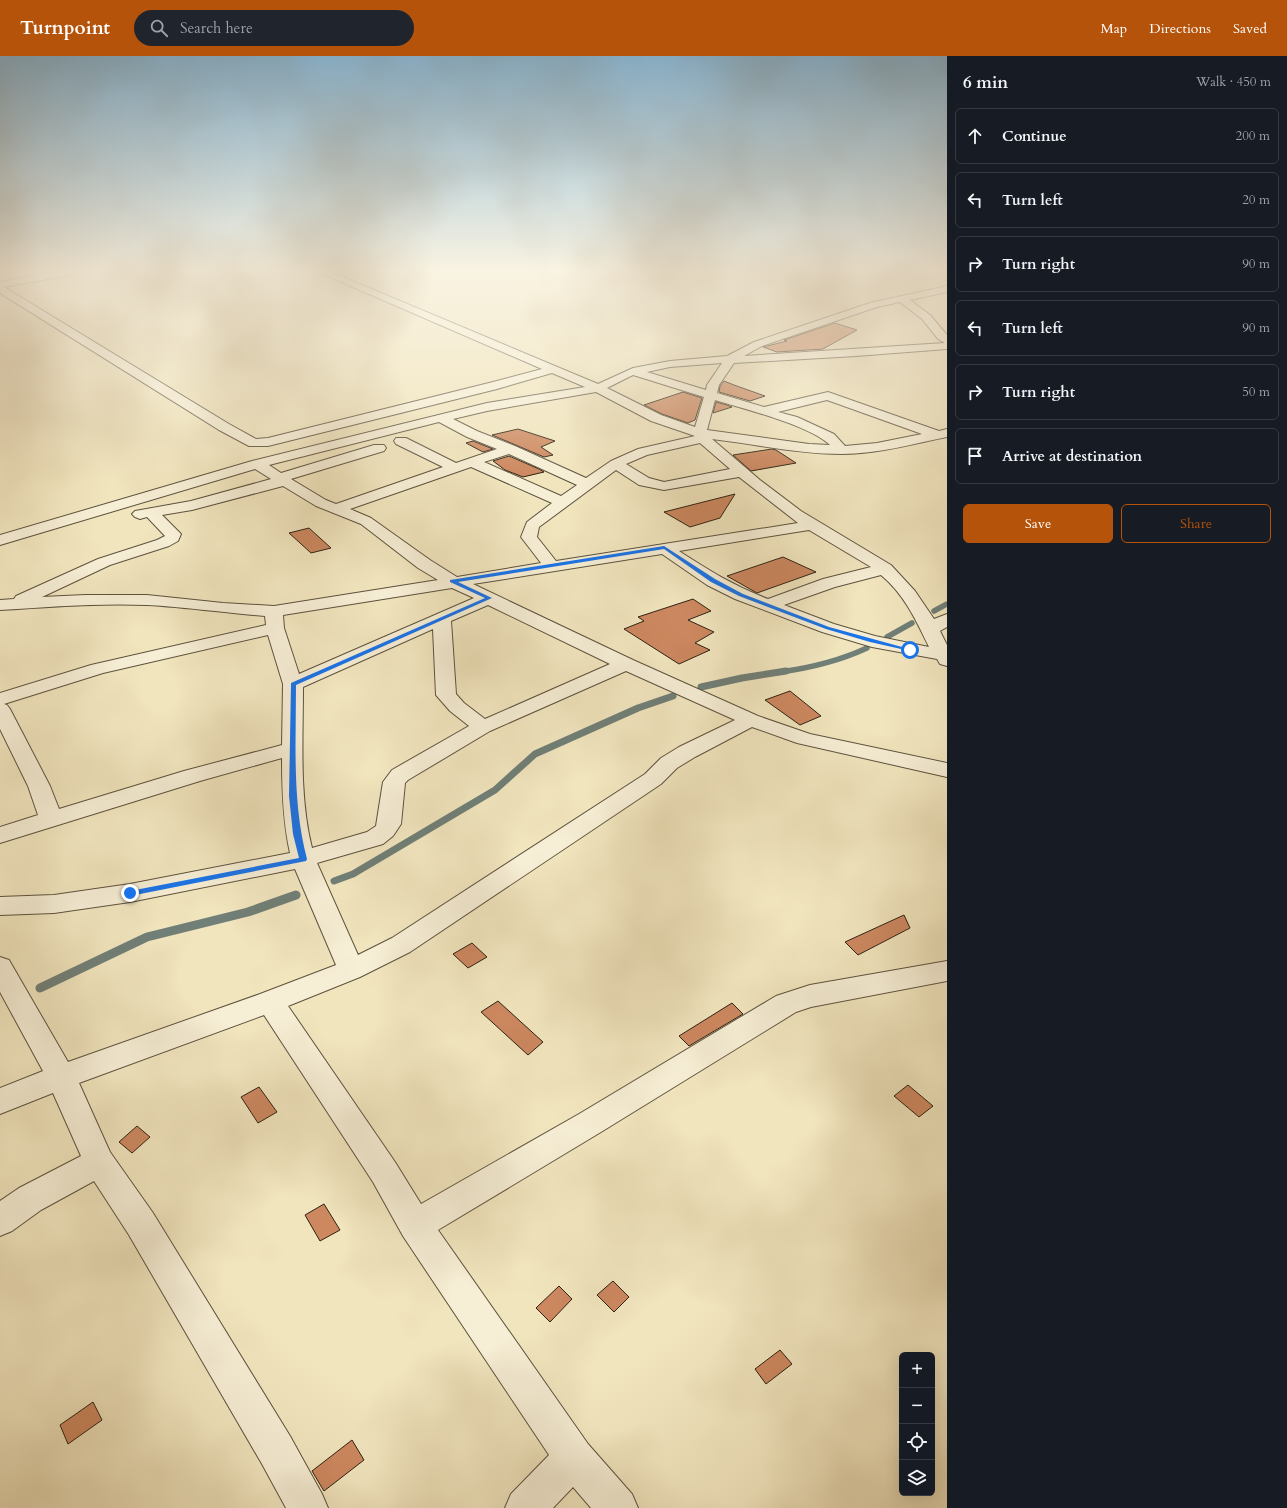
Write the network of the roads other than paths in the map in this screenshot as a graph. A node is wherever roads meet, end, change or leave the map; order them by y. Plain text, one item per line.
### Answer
1 (82, 340) edge
2 (484, 340) edge
3 (771, 340) edge
4 (947, 346) edge
5 (821, 355) junction
6 (731, 359) junction
7 (554, 369) junction
8 (753, 370) dead end
9 (633, 371) junction
10 (732, 375) dead end
11 (718, 378) junction
12 (598, 388) junction
13 (711, 395) junction
14 (764, 411) junction
15 (446, 421) junction
16 (701, 436) junction
17 (944, 436) edge
18 (401, 441) junction
19 (510, 449) junction
20 (842, 450) junction
21 (472, 462) junction
22 (257, 464) junction
23 (616, 464) junction
24 (455, 468) junction
25 (740, 472) junction
26 (281, 480) junction
27 (587, 484) junction
28 (561, 502) junction
29 (335, 508) junction
30 (150, 512) junction
31 (90, 513) junction
32 (812, 525) junction
33 (0, 540) edge
34 (664, 548) junction
35 (551, 566) junction
36 (885, 569) junction
37 (452, 581) junction
38 (489, 598) junction
39 (7, 605) edge
40 (769, 605) junction
41 (442, 619) junction
42 (274, 620) junction
43 (947, 620) edge
44 (930, 629) junction
45 (945, 657) edge
46 (626, 664) junction
47 (293, 684) junction
48 (0, 699) edge
49 (0, 709) edge
50 (751, 720) junction
51 (483, 727) junction
52 (292, 749) junction
53 (947, 770) edge
54 (51, 820) junction
55 (0, 835) edge
56 (303, 859) junction
57 (0, 906) edge
58 (0, 967) edge
59 (351, 970) junction
60 (947, 971) edge
61 (270, 1002) junction
62 (61, 1076) junction
63 (0, 1101) edge
64 (99, 1162) junction
65 (0, 1220) edge
66 (416, 1224) junction
67 (574, 1458) junction
68 (308, 1508) edge
69 (525, 1508) edge
70 (618, 1508) edge

1 - 7 street
2 - 7 street
3 - 6 street
4 - 5 street
5 - 6 street
5 - 8 street
6 - 9 street
6 - 11 street
7 - 12 street
9 - 12 street
9 - 13 street
10 - 11 street
11 - 13 street
12 - 15 street
12 - 16 street
13 - 14 street
13 - 16 street
14 - 17 street
14 - 20 street
15 - 18 street
15 - 19 street
15 - 22 street
16 - 20 street
16 - 23 street
16 - 25 street
17 - 20 street
18 - 24 street
18 - 26 street
19 - 21 street
19 - 27 street
21 - 24 street
21 - 28 street
22 - 26 street
22 - 31 street
23 - 25 street
23 - 27 street
24 - 29 street
25 - 32 street
26 - 29 street
26 - 30 street
27 - 28 street
28 - 35 street
29 - 37 street
30 - 31 street
30 - 39 street
31 - 33 street
32 - 34 street
32 - 36 street
34 - 35 street
34 - 40 street
35 - 37 street
36 - 40 street
36 - 44 street
37 - 38 street
37 - 42 street
38 - 41 street
38 - 46 street
39 - 42 street
40 - 45 street
41 - 47 street
41 - 51 street
42 - 47 street
42 - 48 street
43 - 44 street
44 - 45 street
46 - 50 street
46 - 51 street
47 - 52 street
49 - 54 street
50 - 53 street
50 - 59 street
51 - 56 street
52 - 54 street
52 - 56 street
54 - 55 street
56 - 57 street
56 - 59 street
58 - 62 street
59 - 61 street
60 - 66 street
61 - 62 street
61 - 66 street
62 - 63 street
62 - 64 street
64 - 65 street
64 - 68 street
66 - 67 street
67 - 69 street
67 - 70 street

